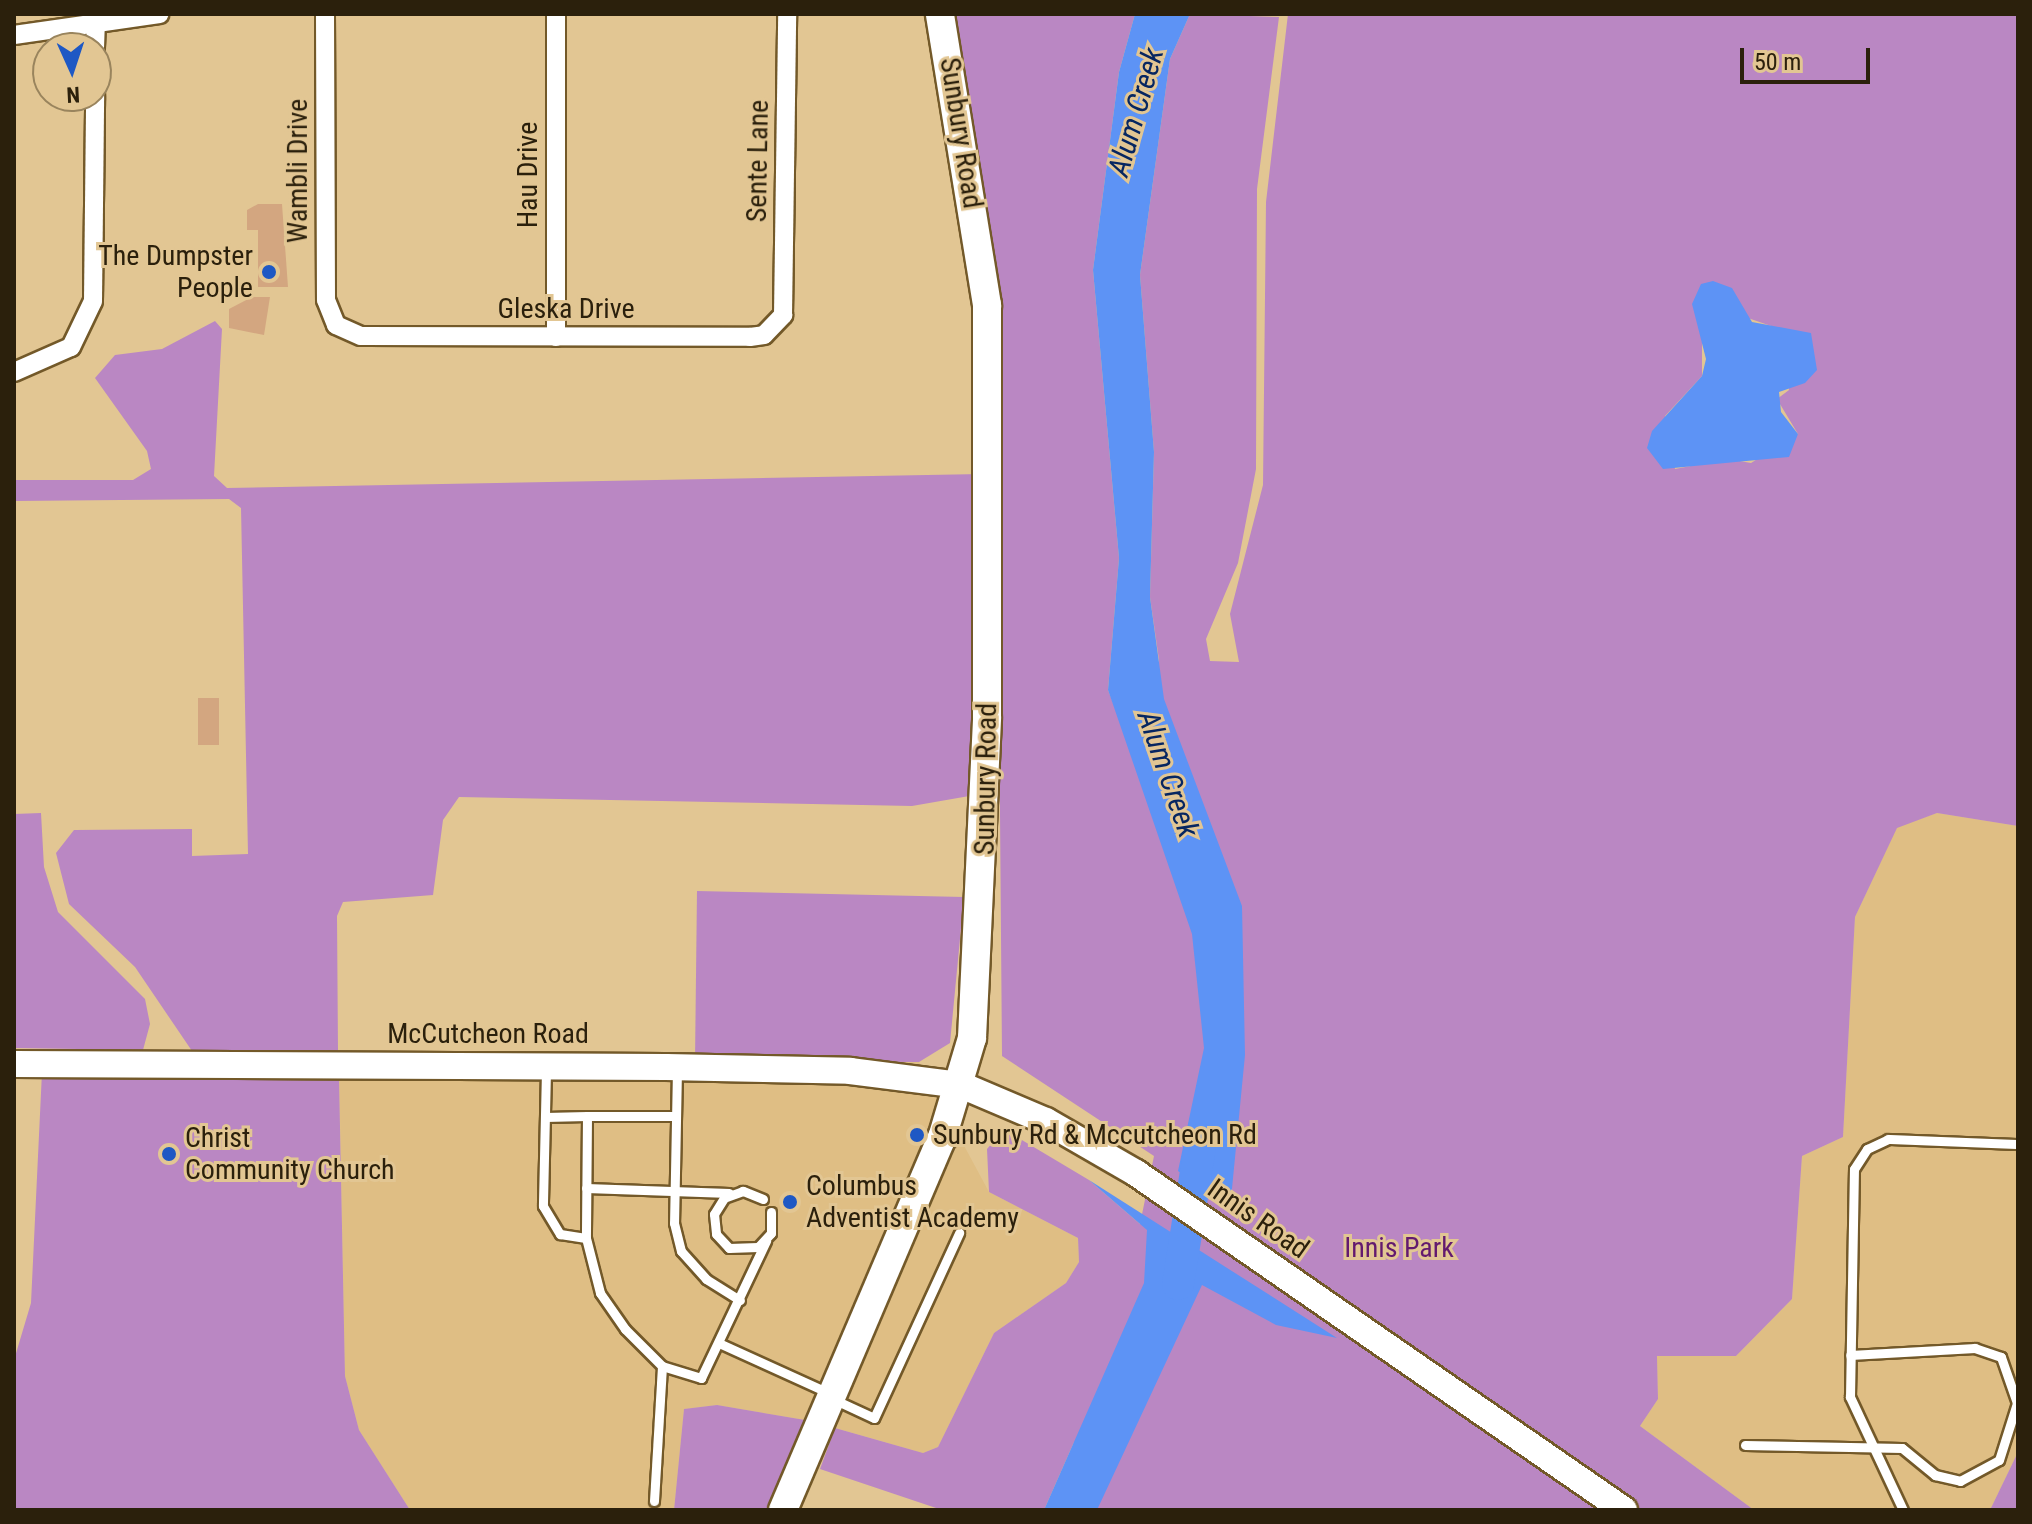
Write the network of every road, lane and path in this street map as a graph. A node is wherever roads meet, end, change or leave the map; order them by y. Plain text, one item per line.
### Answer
1 (159, 14) edge
2 (325, 14) edge
3 (556, 14) edge
4 (787, 14) edge
5 (940, 14) edge
6 (96, 18) edge
7 (14, 35) edge
8 (95, 112) edge
9 (784, 309) joint
10 (336, 325) joint
11 (556, 337) junction
12 (14, 372) edge
13 (14, 1064) edge
14 (546, 1066) junction
15 (677, 1067) junction
16 (961, 1085) junction
17 (587, 1116) junction
18 (676, 1116) junction
19 (545, 1117) junction
20 (2018, 1144) edge
21 (586, 1188) junction
22 (675, 1192) junction
23 (733, 1193) junction
24 (763, 1199) dead end
25 (771, 1212) dead end
26 (959, 1233) dead end
27 (586, 1238) junction
28 (766, 1241) junction
29 (740, 1300) junction
30 (721, 1344) junction
31 (1850, 1355) junction
32 (662, 1366) junction
33 (834, 1398) junction
34 (1745, 1445) dead end
35 (1867, 1445) junction
36 (654, 1501) dead end
37 (783, 1510) edge
38 (1624, 1510) edge
39 (1903, 1510) edge

1 - 6 street
2 - 10 street, Wambli Drive
3 - 11 street, Hau Drive
4 - 9 street, Sente Lane
5 - 16 main road, Sunbury Road
6 - 7 street
8 - 12 street
9 - 11 street, Gleska Drive
10 - 11 street, Gleska Drive
13 - 14 main road, McCutcheon Road
14 - 15 main road, McCutcheon Road
14 - 19 lane
15 - 16 main road, McCutcheon Road
15 - 18 lane
16 - 33 main road, Sunbury Road
16 - 38 main road, Innis Road
17 - 18 lane
17 - 19 lane
17 - 21 lane
18 - 22 lane
19 - 27 lane
20 - 31 lane
21 - 22 lane
21 - 27 lane
22 - 23 lane
22 - 29 lane
23 - 24 lane
23 - 28 lane
25 - 28 lane
26 - 33 lane
27 - 32 lane
28 - 29 lane
29 - 30 lane
30 - 32 lane
30 - 33 lane
31 - 35 lane
31 - 35 lane
32 - 36 lane
33 - 37 main road, Sunbury Road
34 - 35 lane
35 - 39 lane

